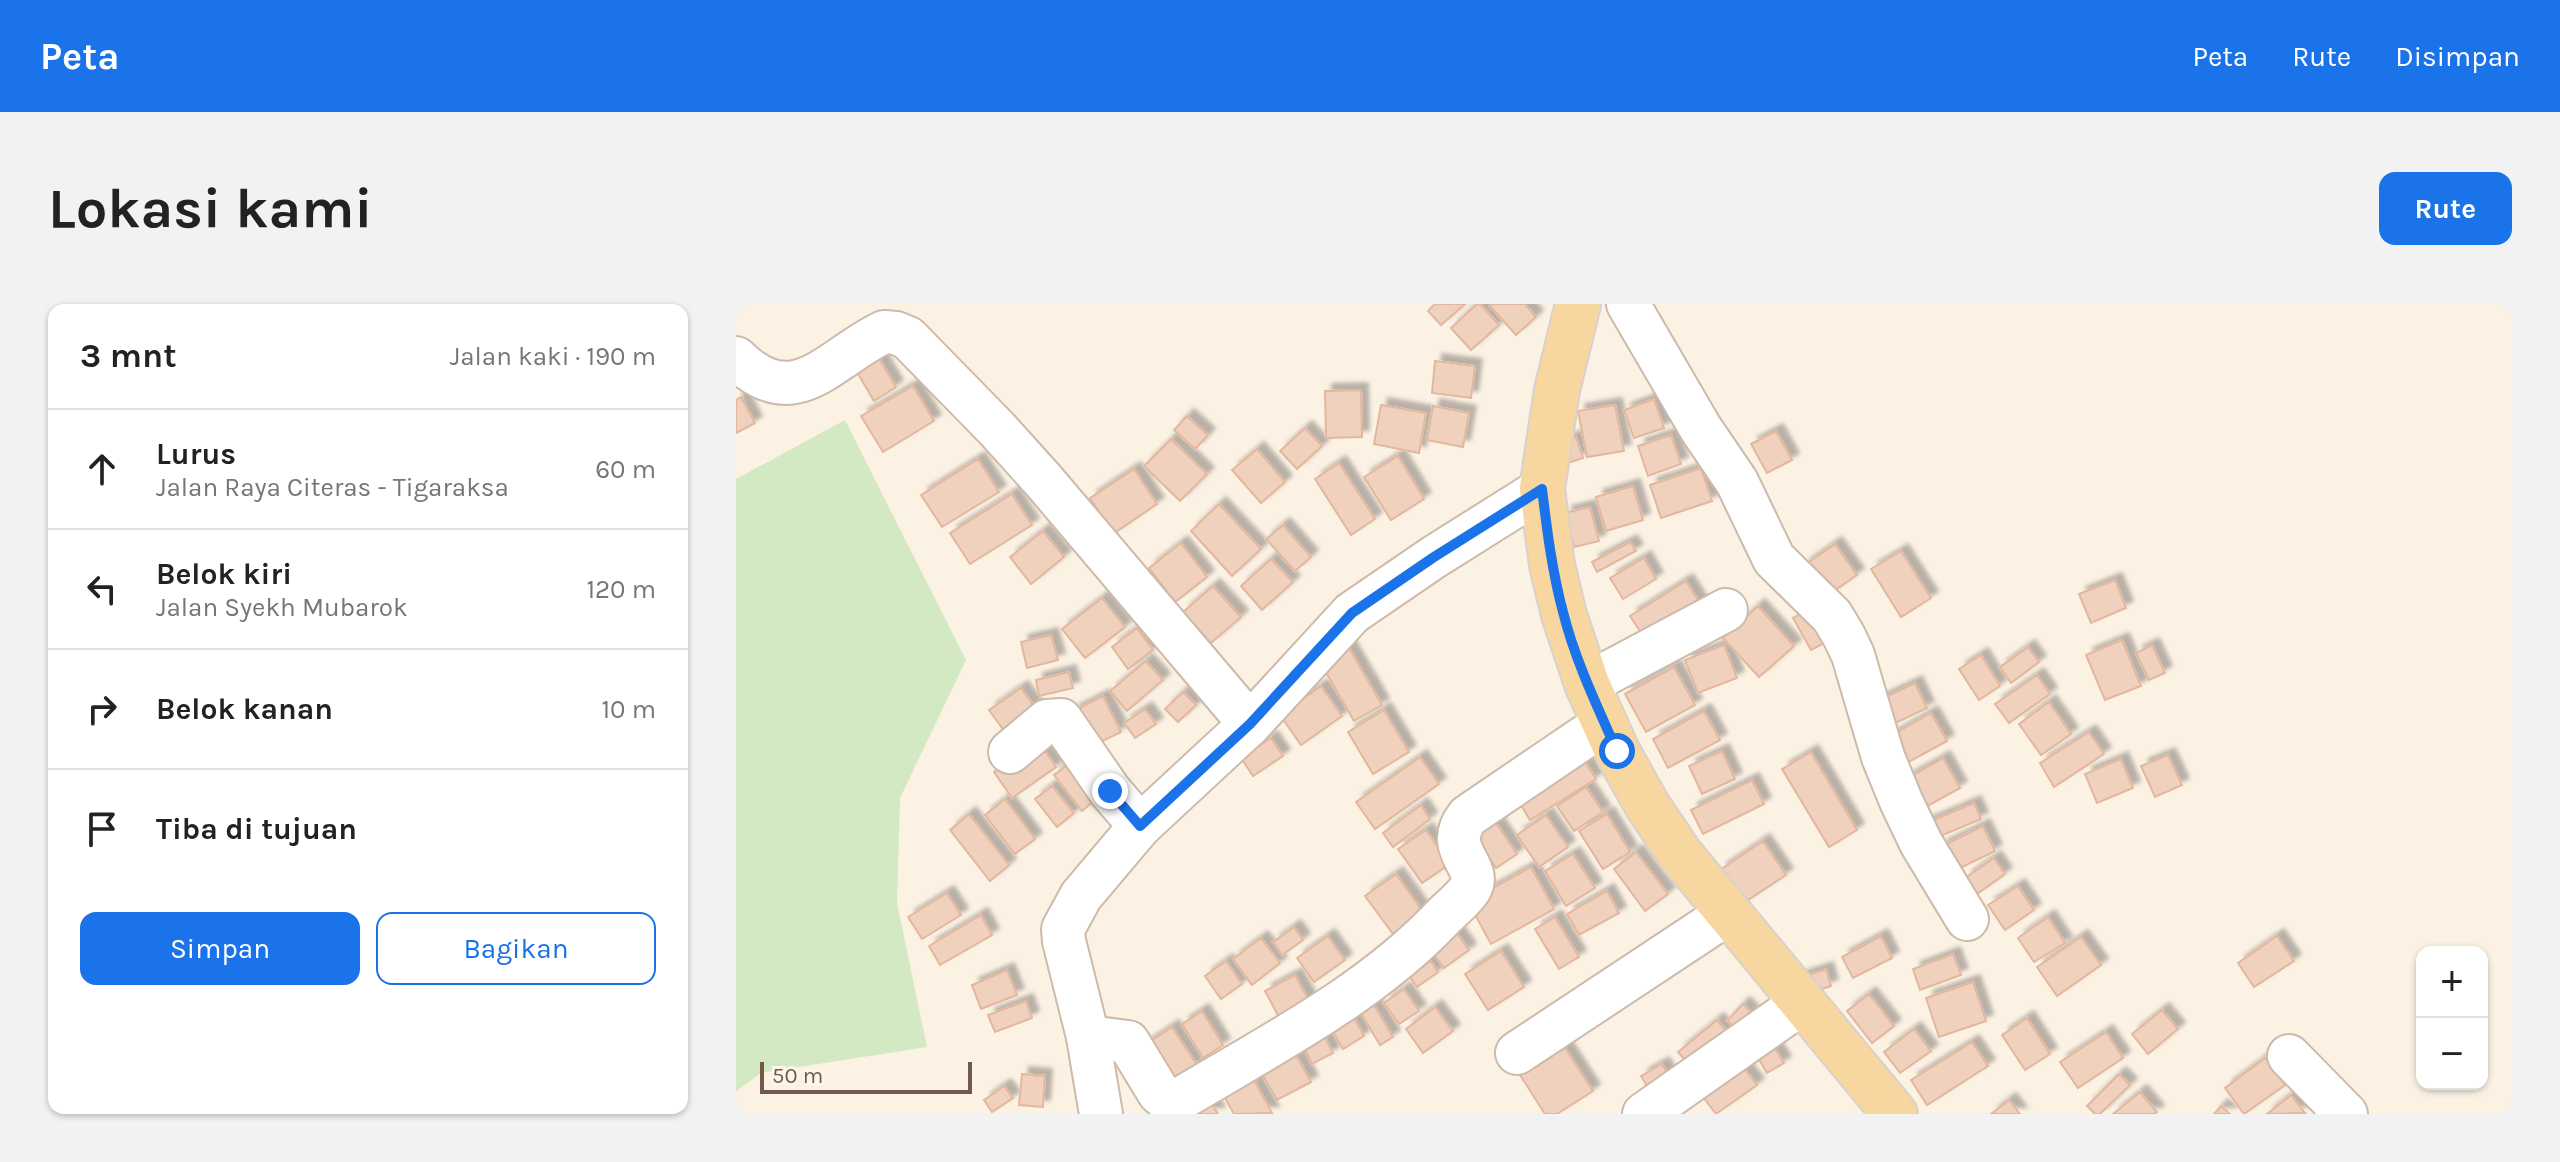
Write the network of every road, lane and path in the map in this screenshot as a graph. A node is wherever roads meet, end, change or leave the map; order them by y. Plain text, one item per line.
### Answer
1 (1578, 304) edge
2 (1628, 304) edge
3 (736, 358) edge
4 (1542, 489) junction
5 (1726, 610) dead end
6 (1587, 684) junction
7 (1605, 723) junction
8 (1250, 724) junction
9 (1010, 752) dead end
10 (1140, 826) junction
11 (1727, 914) junction
12 (1967, 919) dead end
13 (1802, 1003) junction
14 (1088, 1037) junction
15 (1517, 1053) dead end
16 (2289, 1056) dead end
17 (1101, 1114) edge
18 (1644, 1114) edge
19 (1895, 1114) edge
20 (2346, 1114) edge

1 - 4 main road
2 - 12 street
3 - 8 street
4 - 6 main road
4 - 8 street
5 - 6 street
6 - 7 main road
7 - 11 main road
7 - 14 street
8 - 10 street
9 - 10 street
10 - 14 street
11 - 13 main road
11 - 15 street
13 - 18 street
13 - 19 main road
14 - 17 street
16 - 20 street

